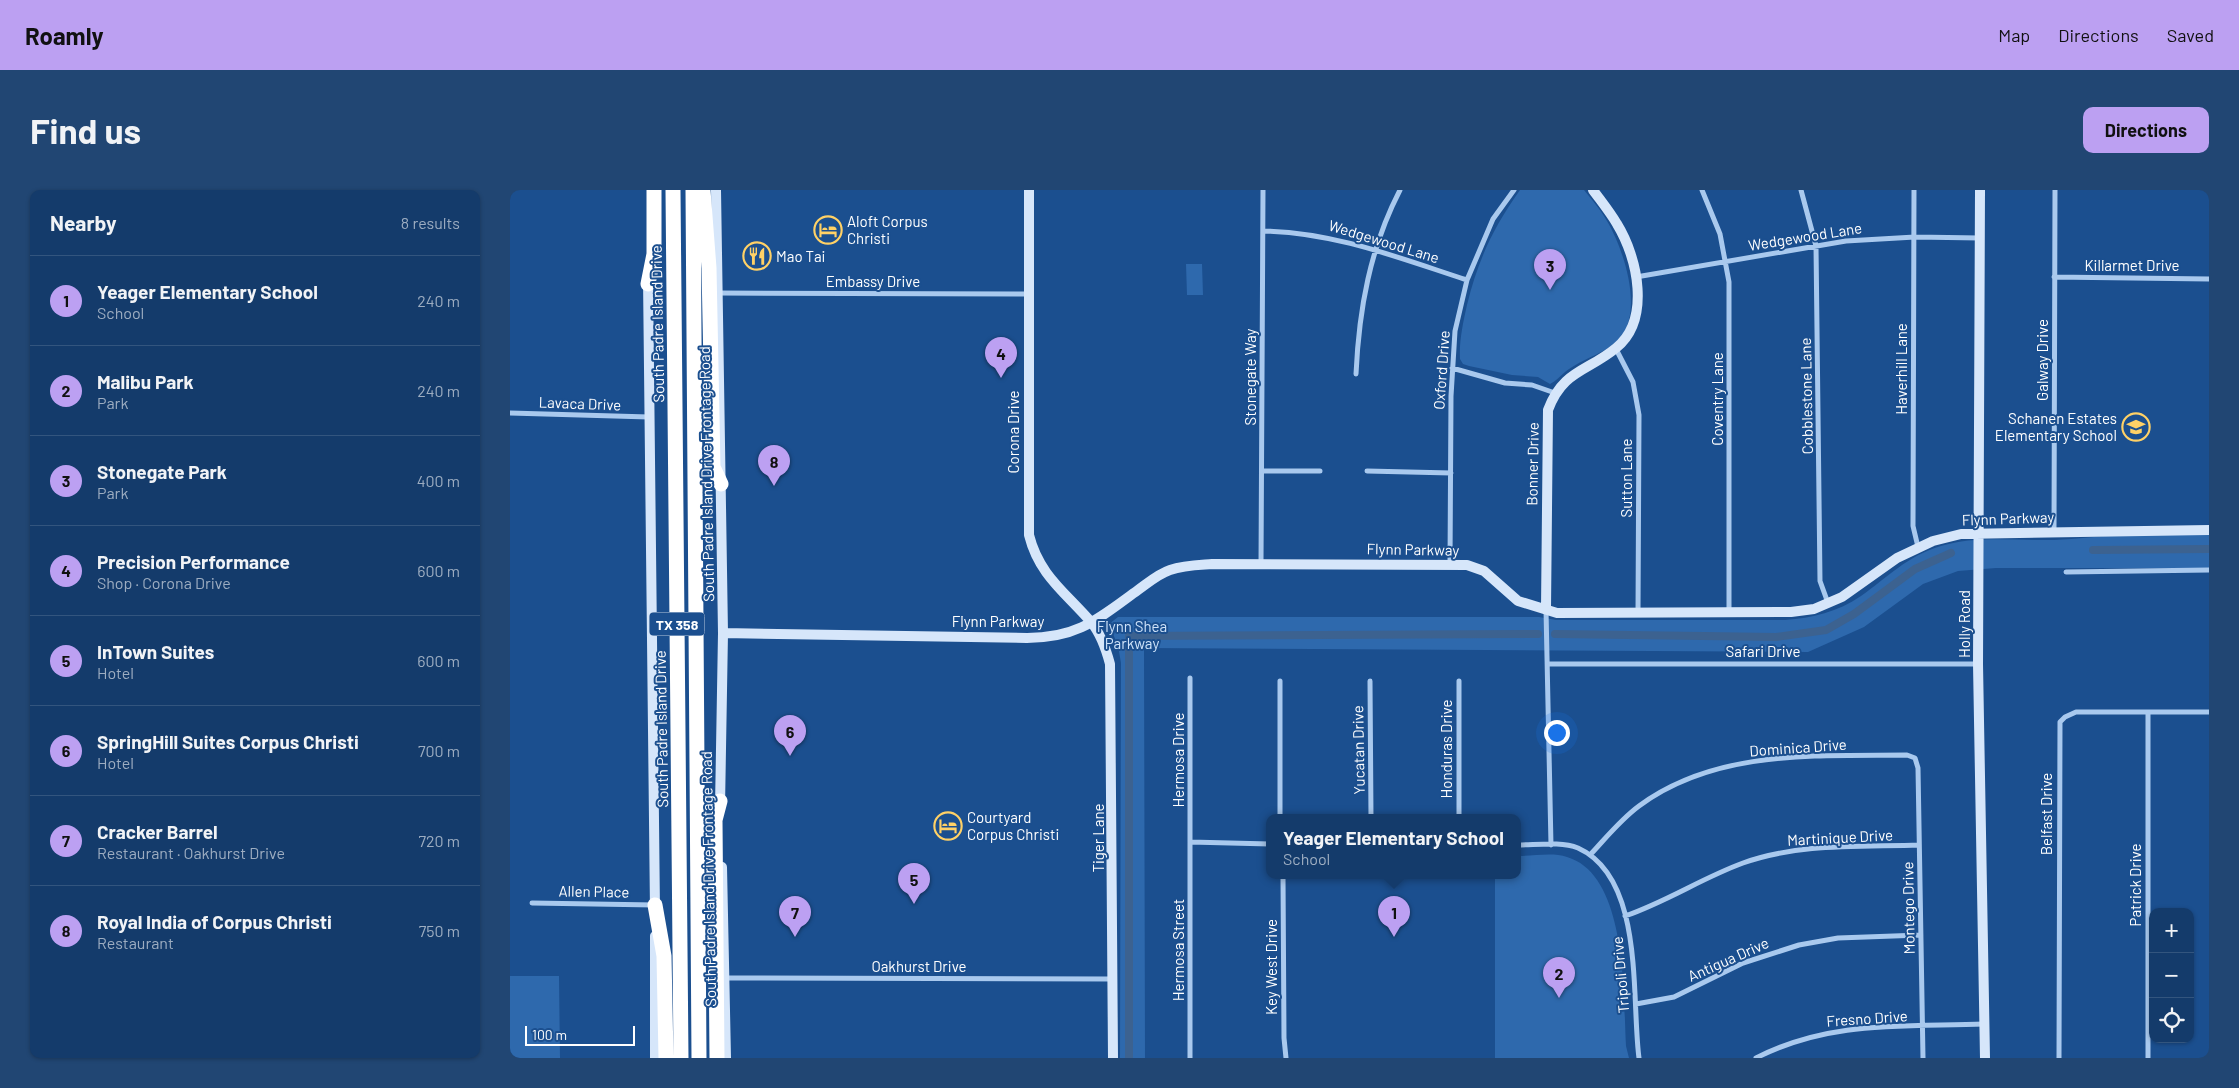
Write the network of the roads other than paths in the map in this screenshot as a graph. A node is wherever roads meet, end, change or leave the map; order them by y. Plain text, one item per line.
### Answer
1 (647, 190) edge
2 (654, 190) edge
3 (673, 190) edge
4 (692, 190) edge
5 (703, 190) edge
6 (716, 190) edge
7 (1028, 190) edge
8 (1263, 190) edge
9 (1400, 190) edge
10 (1514, 190) edge
11 (1593, 190) edge
12 (1702, 190) edge
13 (1801, 190) edge
14 (1914, 190) edge
15 (1980, 190) edge
16 (2055, 190) edge
17 (1263, 231) junction
18 (1915, 237) junction
19 (1980, 238) junction
20 (1816, 246) junction
21 (1375, 250) junction
22 (1726, 261) junction
23 (1635, 277) junction
24 (2054, 277) junction
25 (2209, 278) edge
26 (1467, 280) junction
27 (648, 284) junction
28 (718, 293) junction
29 (1028, 294) junction
30 (1616, 349) junction
31 (1452, 368) junction
32 (1356, 374) dead end
33 (1555, 393) junction
34 (510, 413) edge
35 (650, 417) junction
36 (1263, 471) junction
37 (1320, 471) dead end
38 (1367, 471) dead end
39 (1451, 473) junction
40 (721, 484) junction
41 (2054, 530) junction
42 (2209, 530) edge
43 (1980, 532) junction
44 (1918, 547) junction
45 (1261, 564) junction
46 (1450, 564) junction
47 (2209, 570) edge
48 (2066, 572) dead end
49 (1828, 603) junction
50 (1546, 609) junction
51 (1638, 613) junction
52 (1729, 613) junction
53 (1092, 623) junction
54 (723, 633) junction
55 (1548, 664) junction
56 (1978, 664) junction
57 (1190, 678) dead end
58 (1280, 681) dead end
59 (1370, 681) dead end
60 (1459, 681) dead end
61 (2148, 712) junction
62 (2209, 712) edge
63 (1915, 758) joint
64 (720, 801) junction
65 (1280, 814) edge
66 (1371, 814) edge
67 (1459, 814) edge
68 (1190, 842) junction
69 (1266, 844) edge
70 (1521, 845) edge
71 (1551, 845) junction
72 (1919, 845) junction
73 (1590, 855) junction
74 (1283, 879) edge
75 (532, 903) dead end
76 (655, 904) junction
77 (1625, 916) junction
78 (1921, 936) junction
79 (726, 978) junction
80 (1112, 979) junction
81 (1636, 1004) junction
82 (1984, 1024) junction
83 (1922, 1026) junction
84 (655, 1058) edge
85 (666, 1058) edge
86 (681, 1058) edge
87 (699, 1058) edge
88 (717, 1058) edge
89 (726, 1058) edge
90 (1113, 1058) edge
91 (1190, 1058) edge
92 (1286, 1058) edge
93 (1639, 1058) edge
94 (1756, 1058) edge
95 (1923, 1058) edge
96 (1985, 1058) edge
97 (2058, 1058) edge
98 (2148, 1058) edge

1 - 27 street
2 - 27 highway
3 - 86 highway, South Padre Island Drive / TX 358
4 - 87 highway, TX 358
5 - 40 highway
6 - 28 street, South Padre Island Drive Frontage Road
7 - 29 street, Corona Drive
8 - 17 street, Stonegate Way
9 - 21 street
10 - 26 street, Oxford Drive
11 - 23 street, Bonner Drive
12 - 22 street, Coventry Lane
13 - 20 street, Cobblestone Lane
14 - 18 street, Haverhill Lane
15 - 19 street, Holly Road
16 - 24 street, Galway Drive
17 - 21 street, Wedgewood Lane
17 - 36 street, Stonegate Way
18 - 19 street, Wedgewood Lane
18 - 20 street, Wedgewood Lane
18 - 44 street, Haverhill Lane
19 - 43 street, Holly Road
20 - 22 street, Wedgewood Lane
20 - 49 street, Cobblestone Lane
21 - 26 street, Wedgewood Lane
21 - 32 street
22 - 23 street, Wedgewood Lane
22 - 52 street, Coventry Lane
23 - 30 street, Bonner Drive
24 - 25 street, Killarmet Drive
24 - 41 street, Galway Drive
26 - 31 street, Oxford Drive
27 - 35 street
28 - 29 street, Embassy Drive
28 - 40 street, South Padre Island Drive Frontage Road
29 - 53 street, Corona Drive
30 - 33 street, Bonner Drive
30 - 51 street, Sutton Lane
31 - 33 street
31 - 39 street, Oxford Drive
33 - 50 street, Bonner Drive
34 - 35 street, Lavaca Drive
35 - 76 street
36 - 37 street
36 - 45 street, Stonegate Way
38 - 39 street
39 - 46 street, Oxford Drive
40 - 54 street, South Padre Island Drive Frontage Road
41 - 42 street, Flynn Parkway
41 - 43 street, Flynn Parkway
43 - 44 street, Flynn Parkway
43 - 56 street, Holly Road
44 - 49 street, Flynn Parkway
45 - 46 street, Flynn Parkway
45 - 53 street, Flynn Parkway
46 - 50 street, Flynn Parkway
47 - 48 street
49 - 52 street, Flynn Parkway
50 - 51 street, Flynn Parkway
50 - 55 street
51 - 52 street, Flynn Parkway
53 - 54 street, Flynn Parkway
53 - 80 street, Tiger Lane
54 - 64 street, South Padre Island Drive Frontage Road
55 - 56 street, Safari Drive
55 - 71 street
56 - 82 street, Holly Road
57 - 68 street, Hermosa Drive
58 - 65 street
59 - 66 street, Yucatan Drive
60 - 67 street, Honduras Drive
61 - 62 street, Belfast Drive
61 - 97 street, Belfast Drive
61 - 98 street, Patrick Drive
63 - 72 street, Montego Drive
63 - 73 street, Dominica Drive
64 - 79 street, South Padre Island Drive Frontage Road
64 - 88 highway
68 - 69 street
68 - 91 street, Hermosa Street
70 - 71 street, Tripoli Drive
71 - 73 street, Tripoli Drive
72 - 77 street, Martinique Drive
72 - 78 street, Montego Drive
73 - 77 street, Tripoli Drive
74 - 92 street, Key West Drive
75 - 76 street, Allen Place
76 - 84 street
76 - 85 highway
77 - 81 street, Tripoli Drive
78 - 81 street, Antigua Drive
78 - 83 street, Montego Drive
79 - 80 street, Oakhurst Drive
79 - 89 street, South Padre Island Drive Frontage Road
80 - 90 street, Tiger Lane
81 - 93 street, Tripoli Drive
82 - 83 street, Fresno Drive
82 - 96 street, Holly Road
83 - 94 street, Fresno Drive
83 - 95 street, Montego Drive

